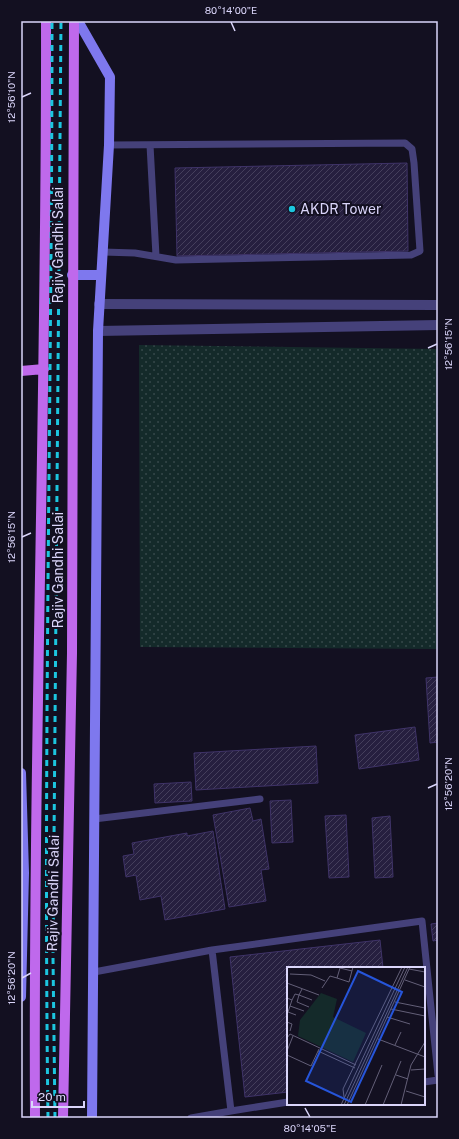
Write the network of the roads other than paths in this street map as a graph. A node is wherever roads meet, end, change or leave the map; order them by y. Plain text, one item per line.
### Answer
1 (46, 21) edge
2 (74, 21) edge
3 (78, 21) edge
4 (110, 145) junction
5 (150, 145) junction
6 (103, 252) junction
7 (156, 256) junction
8 (72, 275) junction
9 (101, 275) junction
10 (99, 304) junction
11 (438, 305) edge
12 (438, 325) edge
13 (98, 331) junction
14 (44, 369) junction
15 (21, 371) edge
16 (21, 773) edge
17 (260, 799) dead end
18 (94, 819) junction
19 (23, 873) edge
20 (22, 949) edge
21 (212, 950) junction
22 (94, 972) junction
23 (21, 997) edge
24 (438, 1075) edge
25 (438, 1080) edge
26 (425, 1082) edge
27 (287, 1102) edge
28 (231, 1111) junction
29 (35, 1118) edge
30 (63, 1118) edge
31 (92, 1118) edge
32 (191, 1118) edge

1 - 14 main road, Rajiv Gandhi Salai
2 - 8 main road, Rajiv Gandhi Salai
3 - 4 street
4 - 5 lane
4 - 6 street
5 - 7 lane
5 - 7 lane
6 - 7 lane
6 - 9 street
8 - 9 street
8 - 30 main road, Rajiv Gandhi Salai
9 - 10 street
10 - 11 street
10 - 13 street
12 - 13 street
13 - 18 street
14 - 15 main road
14 - 29 main road, Rajiv Gandhi Salai
16 - 19 street
17 - 18 lane
18 - 22 street
19 - 20 street
20 - 23 street
21 - 22 lane
21 - 24 lane
21 - 28 lane
22 - 31 street
25 - 26 lane
27 - 28 lane
28 - 32 lane

